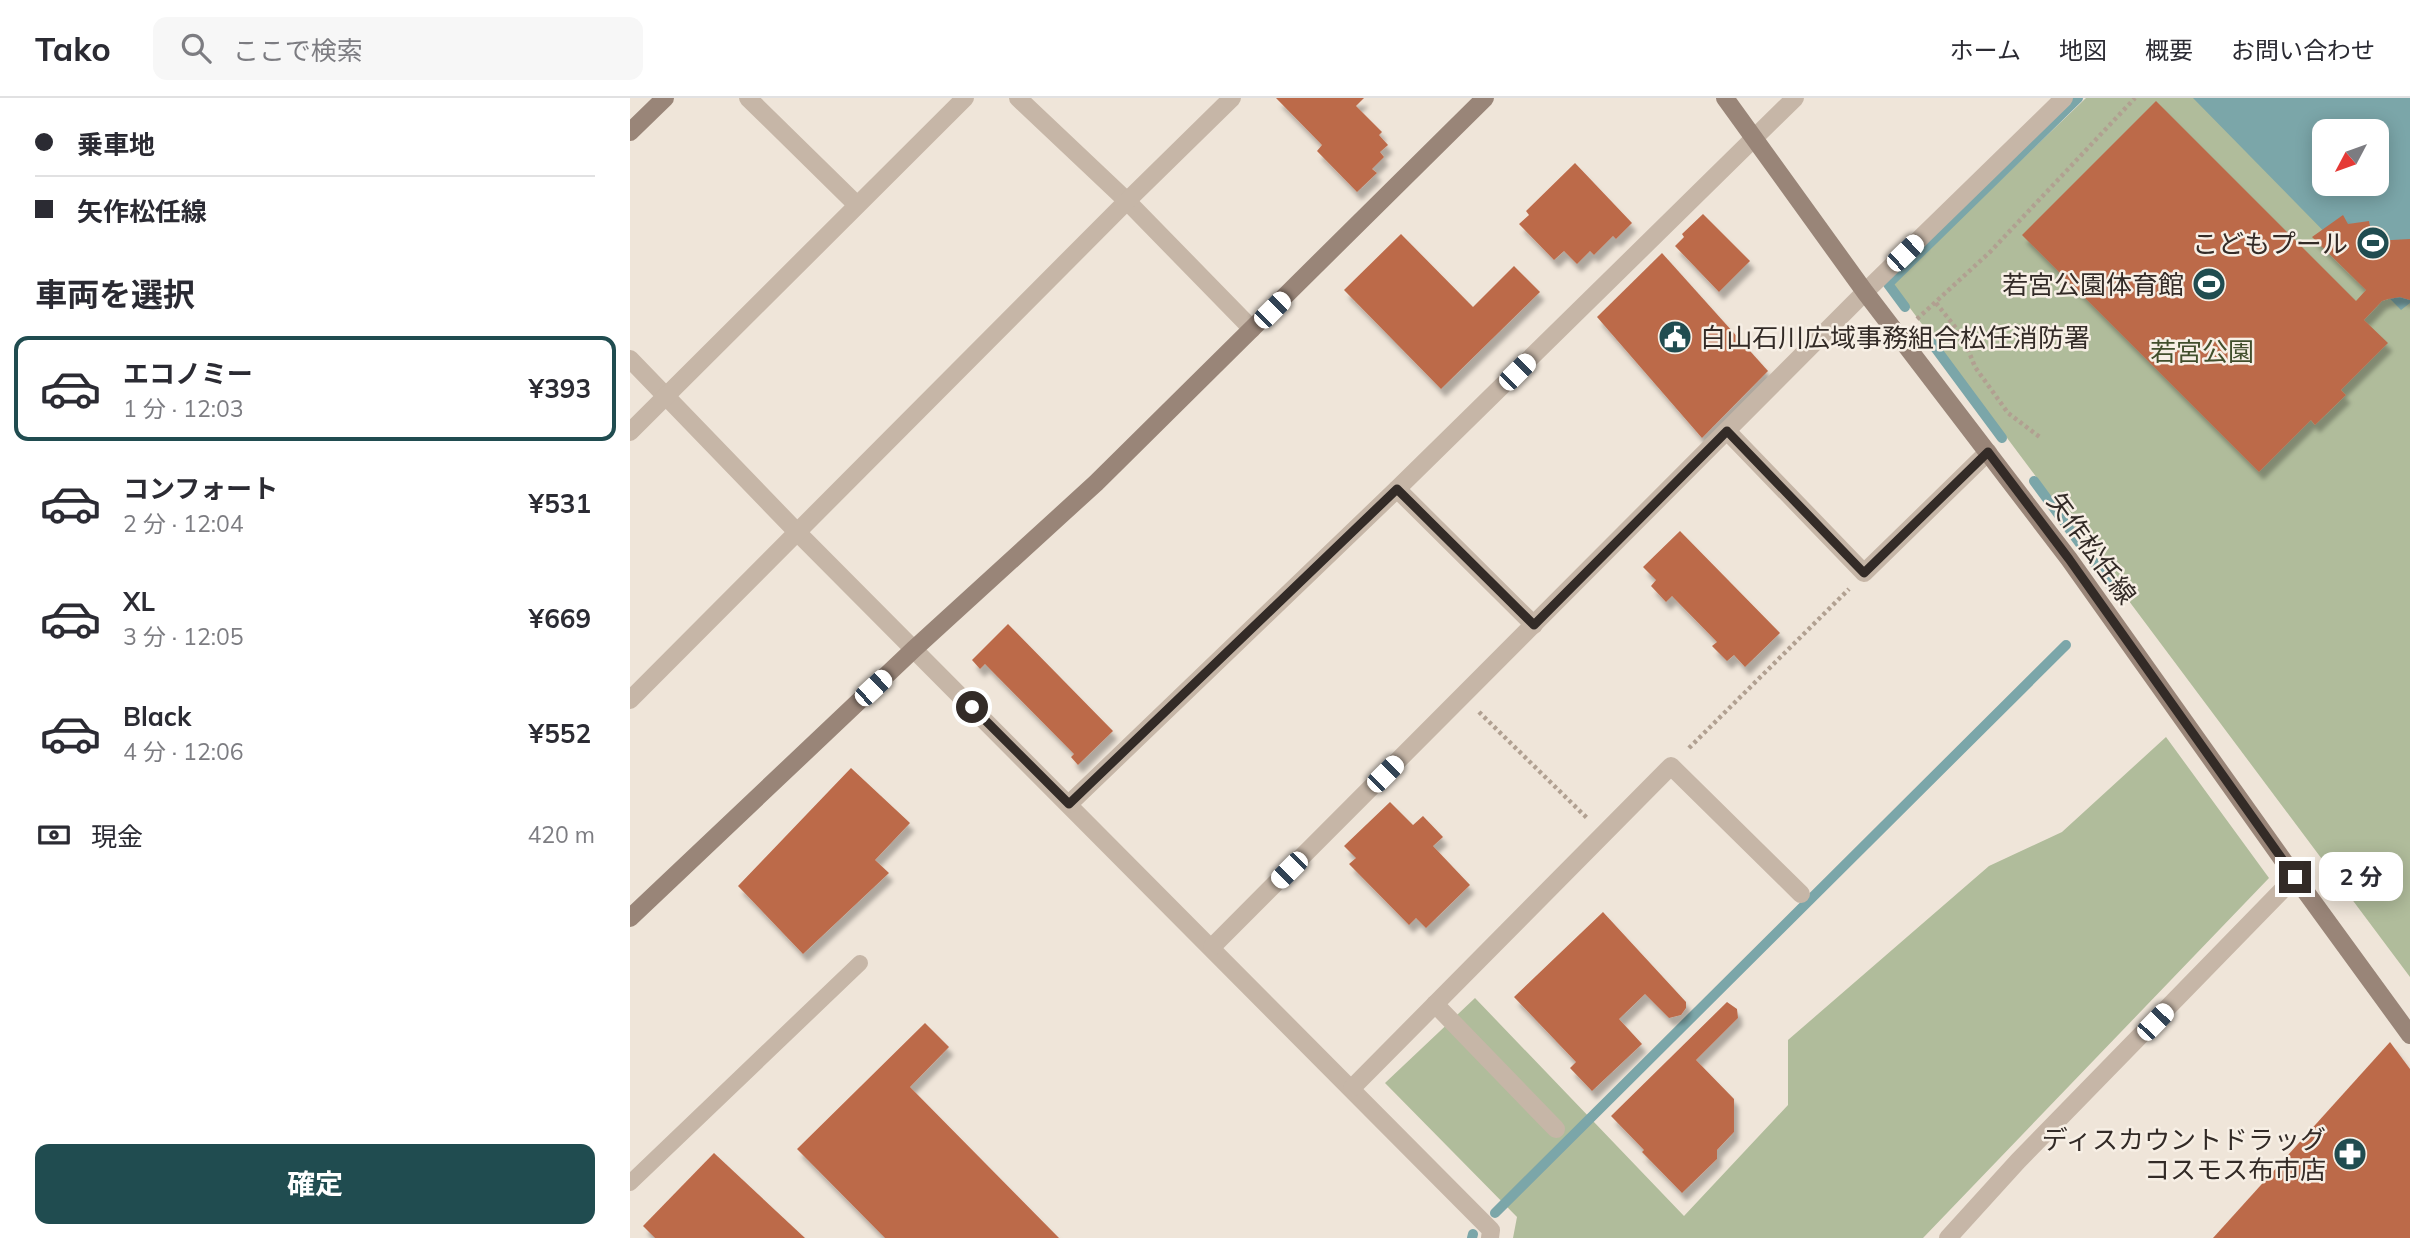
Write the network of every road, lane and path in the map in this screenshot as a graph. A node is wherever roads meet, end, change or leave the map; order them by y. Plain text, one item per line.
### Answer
1 (664, 98) edge
2 (748, 98) edge
3 (965, 98) edge
4 (1018, 98) edge
5 (1232, 98) edge
6 (1485, 98) edge
7 (1725, 98) edge
8 (1796, 98) edge
9 (2064, 98) edge
10 (2135, 98) edge
11 (630, 132) edge
12 (1756, 138) junction
13 (1126, 201) junction
14 (857, 205) junction
15 (1865, 292) junction
16 (1936, 303) junction
17 (1252, 329) junction
18 (1898, 335) junction
19 (630, 359) edge
20 (666, 395) junction
21 (1727, 431) junction
22 (630, 432) edge
23 (2042, 438) dead end
24 (1988, 452) junction
25 (1397, 489) junction
26 (798, 533) junction
27 (1864, 573) junction
28 (1534, 625) junction
29 (914, 649) junction
30 (1462, 696) junction
31 (630, 700) edge
32 (1671, 766) junction
33 (1069, 804) junction
34 (1603, 834) junction
35 (2295, 877) junction
36 (1801, 894) dead end
37 (630, 918) edge
38 (1212, 947) junction
39 (860, 963) dead end
40 (1435, 1004) junction
41 (2410, 1035) edge
42 (1352, 1088) junction
43 (1556, 1129) dead end
44 (630, 1183) edge
45 (1490, 1238) edge
46 (1948, 1238) edge

1 - 11 street
2 - 14 street
3 - 14 street
4 - 13 street
5 - 13 street
6 - 17 street
7 - 12 street, 矢作松任線
8 - 12 street
9 - 15 street
10 - 16 path
12 - 15 street, 矢作松任線
12 - 25 street
13 - 17 street
13 - 26 street
14 - 20 street
15 - 18 street, 矢作松任線
15 - 21 street
16 - 18 path
16 - 23 path
17 - 29 street
18 - 24 street, 矢作松任線
19 - 20 street
20 - 22 street
20 - 26 street
21 - 27 street
21 - 28 street
24 - 27 street
24 - 35 street, 矢作松任線
25 - 28 street
25 - 33 street
26 - 29 street
26 - 31 street
27 - 32 path
28 - 30 street
29 - 33 street
29 - 37 street
30 - 34 path
30 - 38 street
32 - 34 street
32 - 36 street
33 - 38 street
34 - 40 street
35 - 41 street, 矢作松任線
35 - 46 street
38 - 42 street
39 - 44 lane
40 - 42 street
40 - 43 street
42 - 45 street

